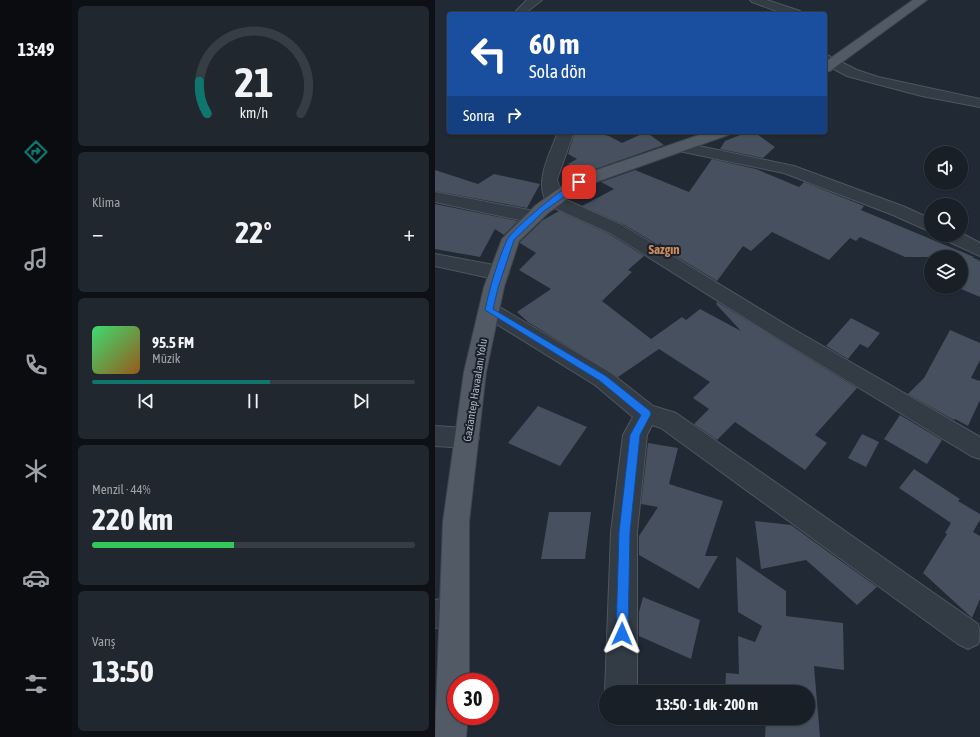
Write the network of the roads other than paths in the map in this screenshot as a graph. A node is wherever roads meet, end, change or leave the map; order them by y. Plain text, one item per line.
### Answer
1 (536, 0) edge
2 (756, 0) edge
3 (779, 0) edge
4 (921, 0) edge
5 (522, 12) edge
6 (790, 12) edge
7 (802, 12) edge
8 (827, 64) edge
9 (980, 103) edge
10 (565, 134) edge
11 (717, 134) edge
12 (680, 147) junction
13 (435, 197) edge
14 (554, 201) junction
15 (534, 217) junction
16 (924, 223) edge
17 (963, 242) edge
18 (980, 250) edge
19 (435, 260) edge
20 (499, 273) junction
21 (489, 310) junction
22 (646, 414) junction
23 (435, 436) edge
24 (467, 438) junction
25 (980, 449) edge
26 (445, 612) edge
27 (968, 634) dead end
28 (621, 685) edge
29 (455, 728) edge

1 - 5 street
2 - 6 street
3 - 7 street
4 - 8 main road
8 - 9 street
10 - 14 street
11 - 12 main road, Gaziantep Havaalanı Yolu
12 - 14 main road, Gaziantep Havaalanı Yolu
12 - 16 street
13 - 15 street
14 - 15 main road, Gaziantep Havaalanı Yolu
14 - 25 street
15 - 20 main road, Gaziantep Havaalanı Yolu
17 - 18 street
19 - 20 street
20 - 21 main road, Gaziantep Havaalanı Yolu
21 - 22 street
21 - 24 main road, Gaziantep Havaalanı Yolu
22 - 27 street
22 - 28 street
23 - 24 street
24 - 26 main road, Gaziantep Havaalanı Yolu
26 - 29 main road, Gaziantep Havaalanı Yolu

